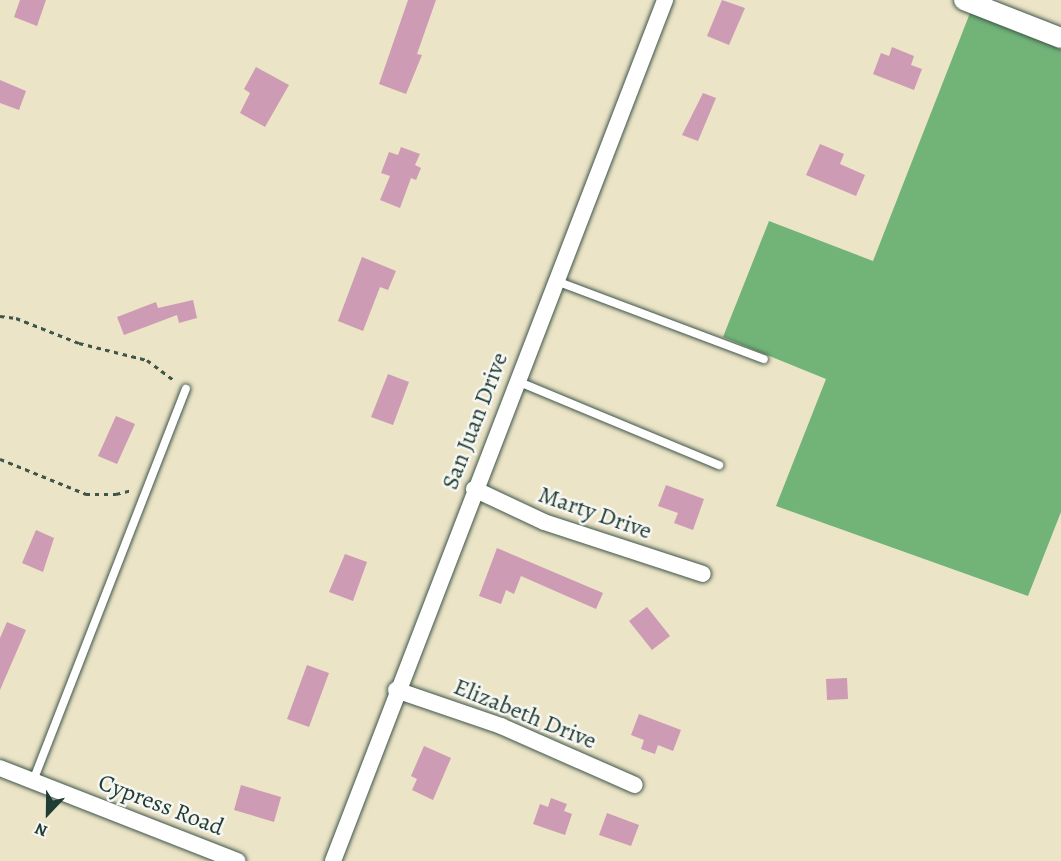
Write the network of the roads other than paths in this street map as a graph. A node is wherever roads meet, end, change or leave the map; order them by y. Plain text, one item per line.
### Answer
1 (665, 0) edge
2 (964, 0) edge
3 (1061, 38) edge
4 (556, 281) junction
5 (764, 359) dead end
6 (516, 381) junction
7 (186, 390) road end
8 (719, 465) dead end
9 (474, 489) junction
10 (704, 574) dead end
11 (396, 690) junction
12 (0, 768) edge
13 (33, 781) junction
14 (635, 785) dead end
15 (237, 861) edge
16 (333, 861) edge

1 - 4 street, San Juan Drive
2 - 3 street
4 - 5 lane
4 - 6 street, San Juan Drive
6 - 8 lane
6 - 9 street, San Juan Drive
7 - 13 lane
9 - 10 street, Marty Drive
9 - 11 street, San Juan Drive
11 - 14 street, Elizabeth Drive
11 - 16 street, San Juan Drive
12 - 13 street, Cypress Road
13 - 15 street, Cypress Road

